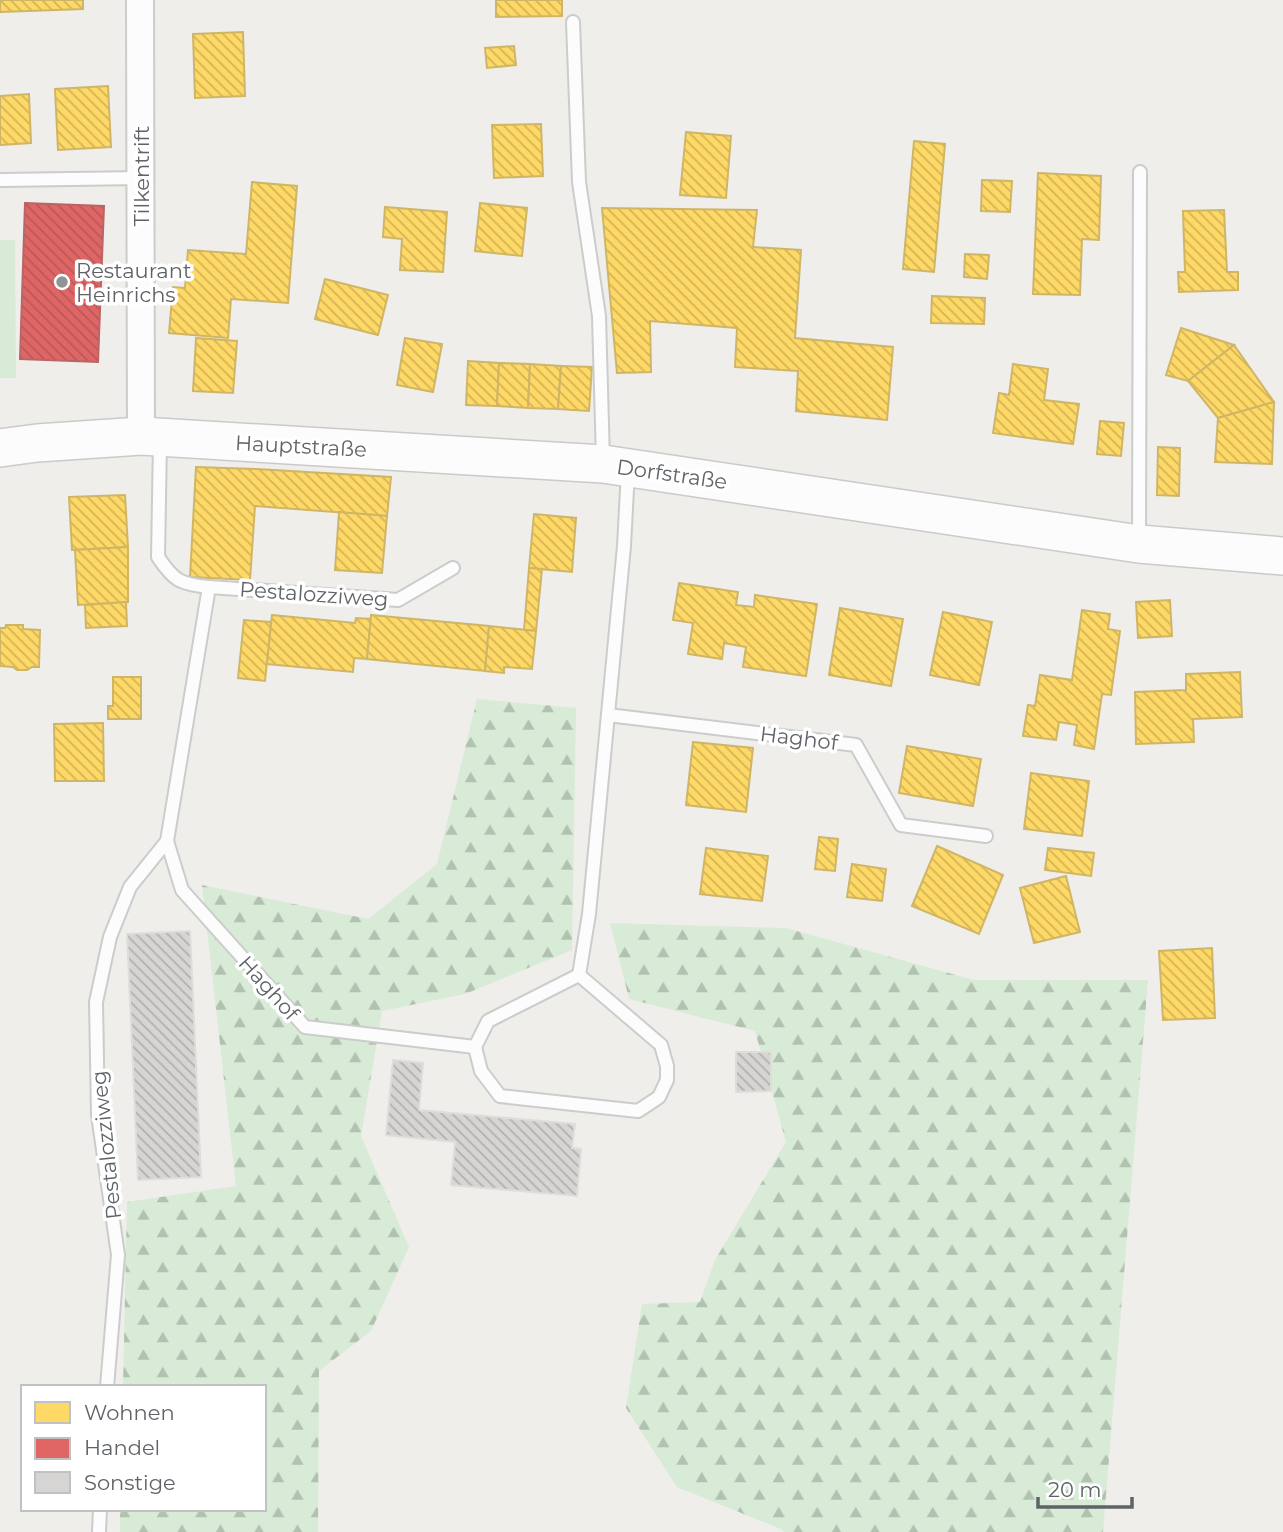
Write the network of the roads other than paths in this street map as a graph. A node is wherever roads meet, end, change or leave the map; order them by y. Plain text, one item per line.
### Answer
1 (140, 0) edge
2 (573, 22) dead end
3 (1140, 172) dead end
4 (141, 178) junction
5 (0, 180) edge
6 (151, 437) junction
7 (0, 448) edge
8 (615, 465) junction
9 (1139, 544) junction
10 (1283, 556) edge
11 (453, 568) dead end
12 (209, 587) junction
13 (608, 715) junction
14 (986, 836) dead end
15 (167, 841) junction
16 (579, 975) junction
17 (475, 1046) junction
18 (107, 1385) edge
19 (100, 1511) edge
20 (99, 1532) edge

1 - 4 street, Tilkentrift
2 - 8 lane, Dorfstraße
3 - 9 lane
4 - 5 lane
4 - 6 street, Tilkentrift
6 - 7 main road, Hauptstraße
6 - 8 main road, Hauptstraße
6 - 12 lane, Pestalozziweg
8 - 9 main road, Dorfstraße
8 - 13 lane
9 - 10 main road, Dorfstraße
11 - 12 lane, Pestalozziweg
12 - 15 lane, Pestalozziweg
13 - 14 lane, Haghof
13 - 16 lane
15 - 17 lane, Haghof
15 - 18 lane, Pestalozziweg
16 - 17 lane
16 - 17 lane
19 - 20 lane

